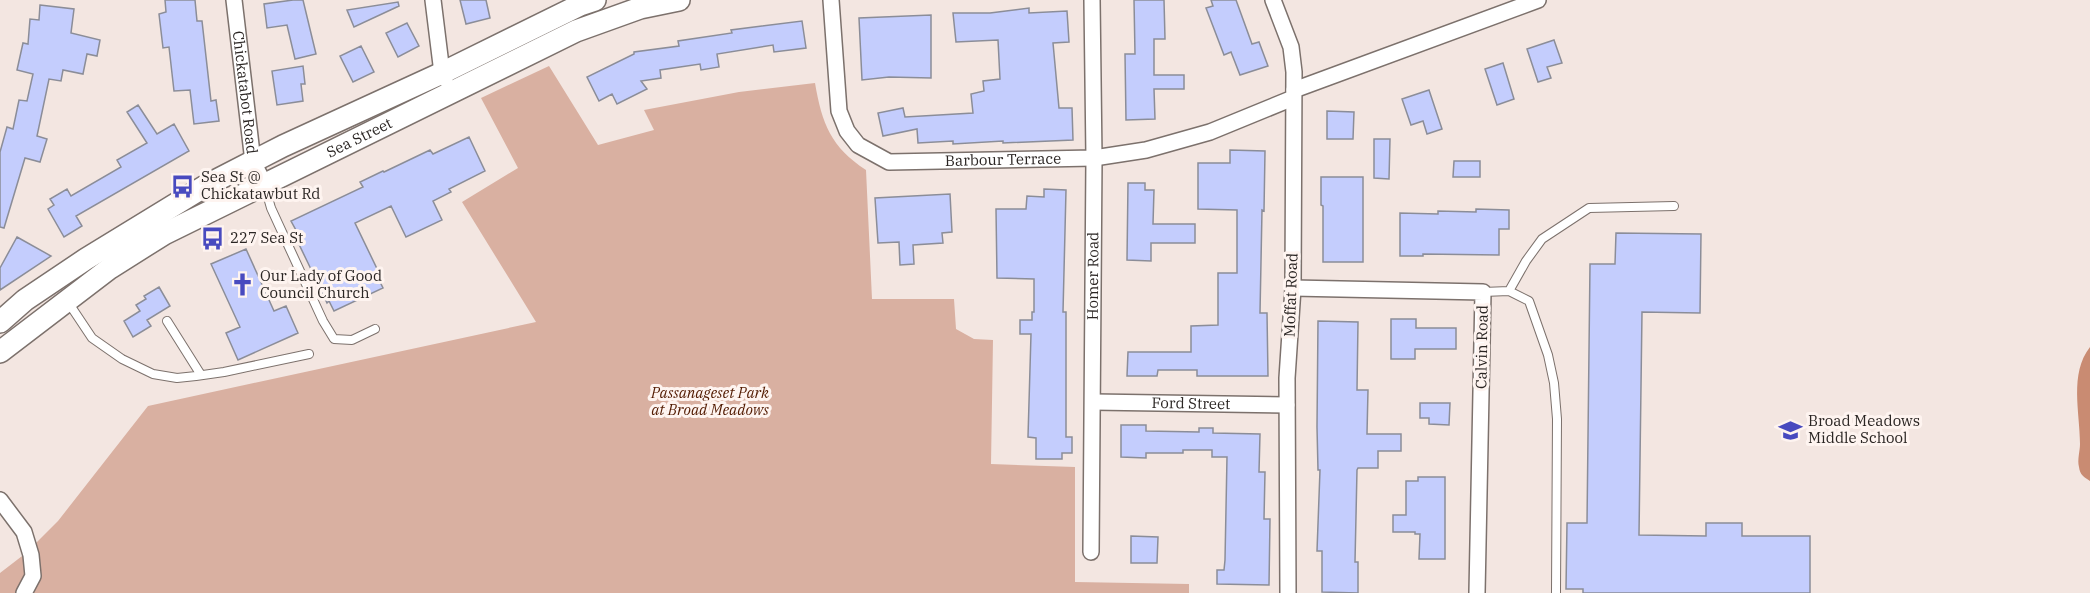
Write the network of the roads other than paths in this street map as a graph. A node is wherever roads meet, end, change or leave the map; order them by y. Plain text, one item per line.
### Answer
1 (234, 0) edge
2 (433, 0) edge
3 (595, 0) edge
4 (679, 0) edge
5 (831, 0) edge
6 (1092, 0) edge
7 (1273, 0) edge
8 (1538, 0) edge
9 (639, 4) edge
10 (442, 73) junction
11 (452, 93) junction
12 (1293, 94) junction
13 (1094, 158) junction
14 (253, 162) junction
15 (264, 183) junction
16 (1674, 206) dead end
17 (1293, 288) junction
18 (1509, 291) junction
19 (1483, 292) junction
20 (67, 301) junction
21 (167, 321) dead end
22 (0, 322) edge
23 (375, 328) dead end
24 (0, 352) edge
25 (309, 354) dead end
26 (201, 375) junction
27 (1093, 402) junction
28 (1287, 405) junction
29 (0, 500) edge
30 (1091, 552) dead end
31 (24, 593) edge
32 (1288, 593) edge
33 (1477, 593) edge
34 (1556, 593) edge

1 - 14 street, Chickatabot Road
2 - 10 street
3 - 10 main road, Sea Street
4 - 9 main road, Sea Street
5 - 13 street, Barbour Terrace
6 - 13 street, Homer Road
7 - 12 street, Moffat Road
8 - 12 street, Barbour Terrace
9 - 11 main road, Sea Street
10 - 11 street
10 - 14 main road, Sea Street
11 - 15 main road, Sea Street
12 - 13 street, Barbour Terrace
12 - 17 street, Moffat Road
13 - 27 street, Homer Road
14 - 15 street, Chickatabot Road
14 - 22 main road, Sea Street
15 - 20 main road, Sea Street
15 - 23 lane
16 - 18 lane
17 - 19 street, Calvin Road
17 - 28 street, Moffat Road
18 - 19 lane
18 - 34 lane
19 - 33 street, Calvin Road
20 - 24 main road, Sea Street
20 - 26 lane
21 - 26 lane
25 - 26 lane
27 - 28 street, Ford Street
27 - 30 street, Homer Road
28 - 32 street, Moffat Road
29 - 31 street

